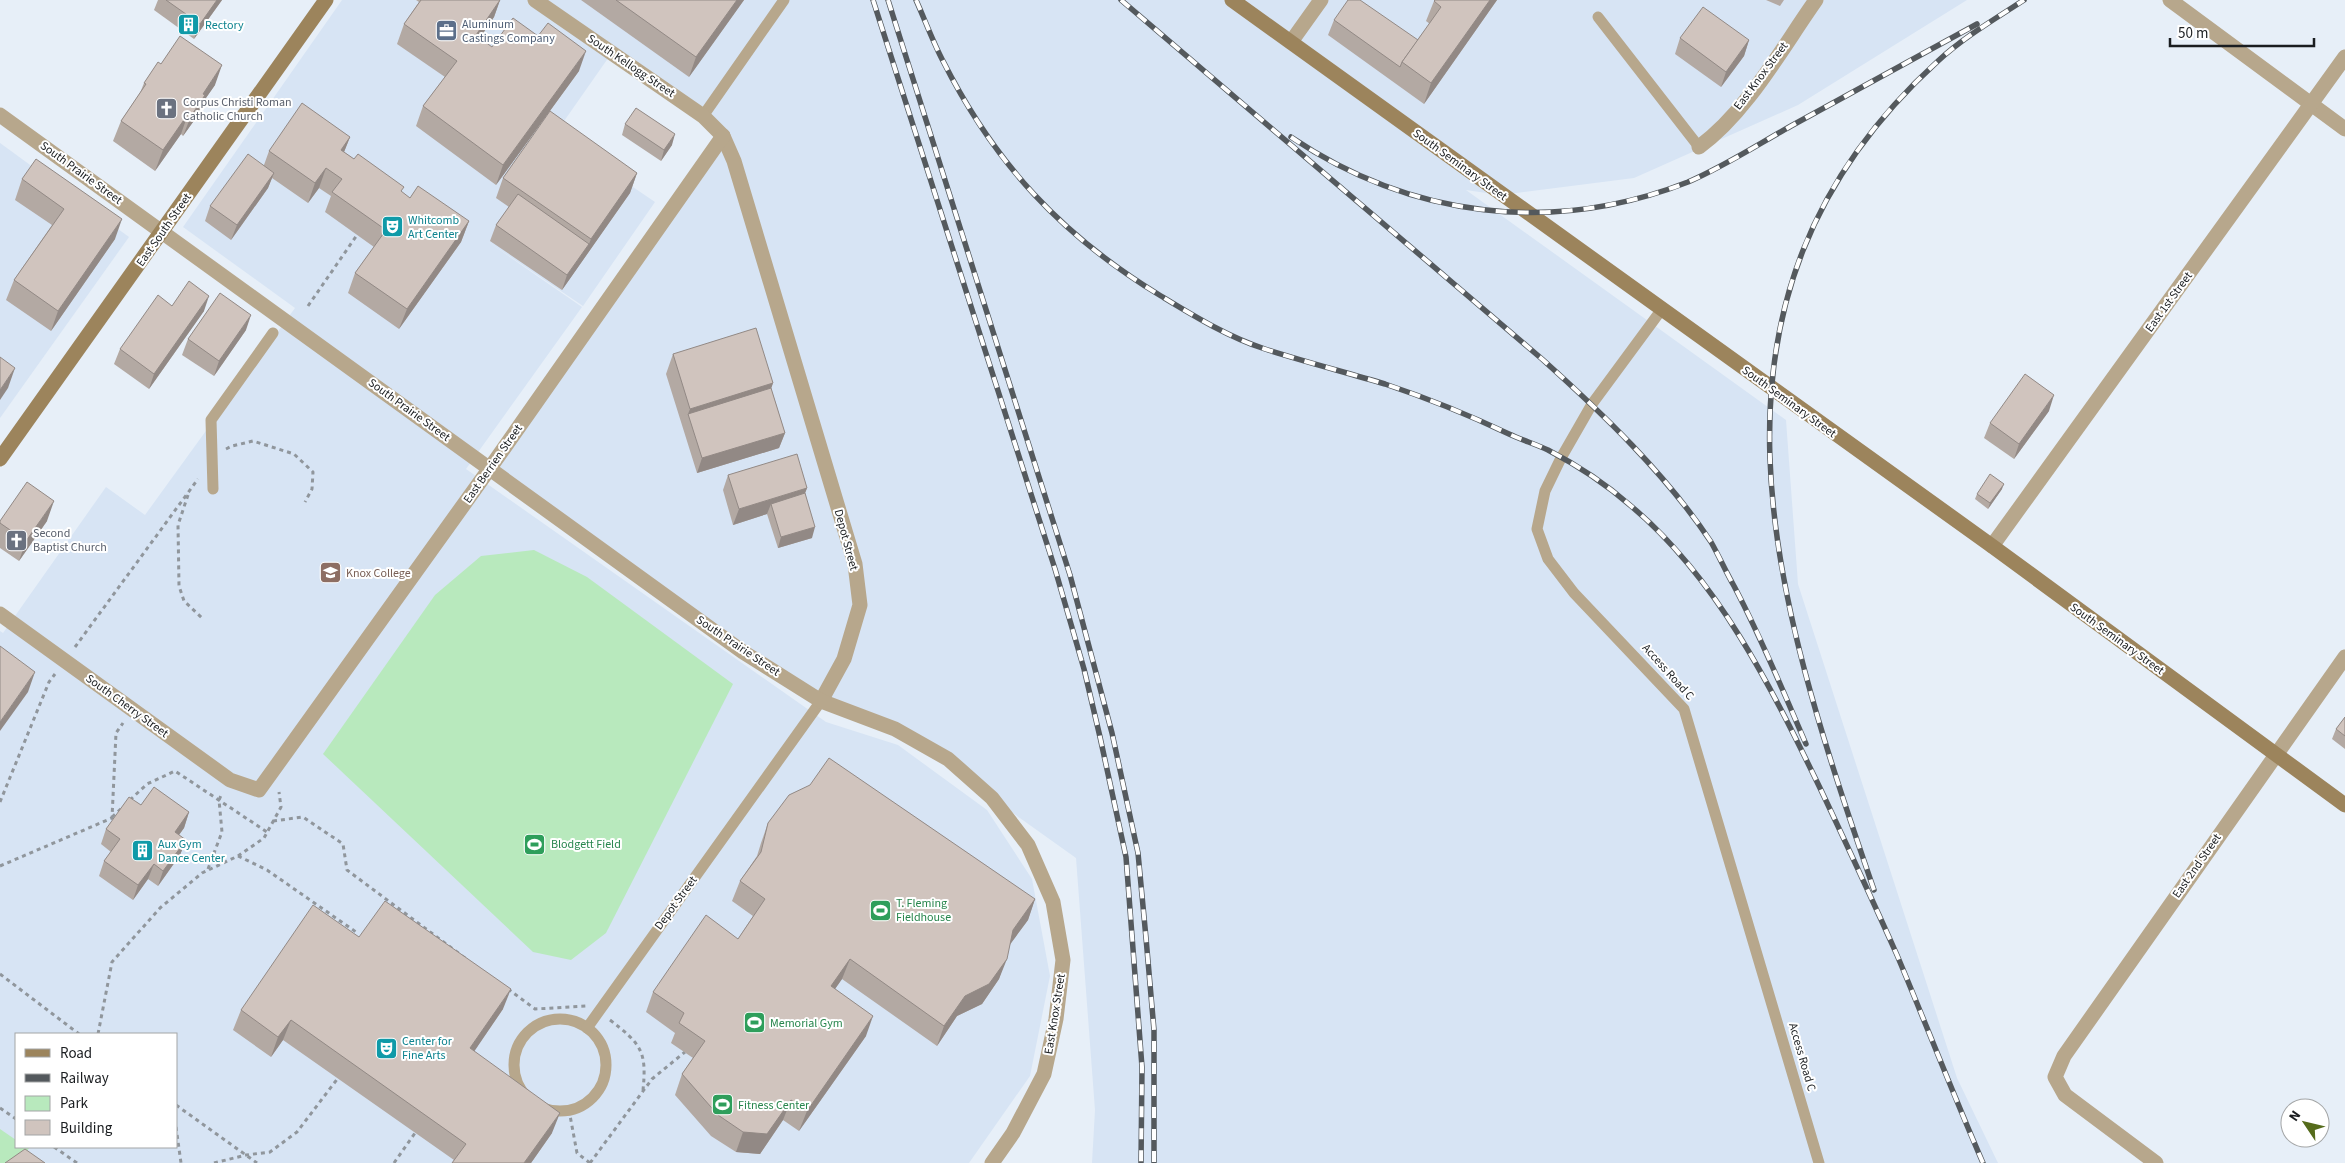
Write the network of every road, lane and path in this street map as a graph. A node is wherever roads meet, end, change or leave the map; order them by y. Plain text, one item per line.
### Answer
1 (326, 0) edge
2 (535, 0) edge
3 (784, 0) edge
4 (1232, 0) edge
5 (1321, 0) edge
6 (1816, 0) edge
7 (2170, 0) edge
8 (1598, 18) dead end
9 (1291, 42) junction
10 (2345, 57) edge
11 (2310, 105) junction
12 (0, 115) edge
13 (703, 116) junction
14 (2345, 129) edge
15 (723, 136) junction
16 (1698, 147) joint
17 (163, 232) junction
18 (357, 235) dead end
19 (308, 306) dead end
20 (1662, 309) junction
21 (273, 333) dead end
22 (213, 458) junction
23 (0, 459) edge
24 (490, 468) junction
25 (214, 490) dead end
26 (189, 491) junction
27 (305, 502) dead end
28 (1992, 546) junction
29 (0, 614) edge
30 (203, 619) dead end
31 (2345, 658) edge
32 (65, 661) junction
33 (821, 700) junction
34 (132, 709) junction
35 (2275, 755) junction
36 (276, 767) junction
37 (230, 780) junction
38 (259, 790) joint
39 (218, 800) junction
40 (0, 802) edge
41 (2345, 805) edge
42 (112, 818) junction
43 (273, 821) junction
44 (267, 832) junction
45 (238, 856) junction
46 (0, 866) edge
47 (208, 869) junction
48 (351, 938) edge
49 (472, 963) edge
50 (0, 974) edge
51 (504, 986) edge
52 (598, 1011) junction
53 (587, 1028) junction
54 (78, 1033) edge
55 (98, 1033) edge
56 (685, 1052) dead end
57 (338, 1078) dead end
58 (643, 1090) junction
59 (178, 1106) edge
60 (0, 1108) edge
61 (569, 1110) junction
62 (15, 1119) edge
63 (415, 1133) dead end
64 (178, 1141) edge
65 (55, 1148) edge
66 (246, 1155) junction
67 (77, 1163) edge
68 (181, 1163) edge
69 (214, 1163) edge
70 (257, 1163) edge
71 (394, 1163) edge
72 (590, 1163) edge
73 (992, 1163) edge
74 (1819, 1163) edge
75 (2156, 1163) edge

1 - 17 street, East South Street
2 - 13 street, South Kellogg Street
3 - 13 lane
4 - 9 street, South Seminary Street
5 - 9 street
6 - 16 street, East Knox Street
7 - 11 street
8 - 16 lane
9 - 20 street, South Seminary Street
10 - 11 street, East 1st Street
11 - 14 street
11 - 28 street, East 1st Street
12 - 17 street, South Prairie Street
13 - 15 street, South Kellogg Street
15 - 24 street, East Berrien Street
15 - 33 street, Depot Street
17 - 23 street, East South Street
17 - 24 street, South Prairie Street
18 - 19 path
20 - 28 street, South Seminary Street
20 - 74 lane, Access Road C
21 - 22 lane
22 - 25 lane
22 - 26 path
22 - 27 path
24 - 33 street, South Prairie Street
24 - 36 street, East Berrien Street
26 - 30 path
26 - 32 path
28 - 35 street, South Seminary Street
29 - 32 street, South Cherry Street
31 - 35 street, East 2nd Street
32 - 34 street, South Cherry Street
32 - 40 path
33 - 52 lane, Depot Street
33 - 73 street, East Knox Street
34 - 37 street, South Cherry Street
34 - 42 path
35 - 41 street, South Seminary Street
35 - 75 street, East 2nd Street
36 - 38 street, East Berrien Street
36 - 43 path
37 - 38 street, South Cherry Street
37 - 39 path
39 - 42 path
39 - 44 path
39 - 47 path
42 - 46 path
43 - 44 path
43 - 49 path
44 - 45 path
45 - 47 path
45 - 48 path
47 - 55 path
50 - 54 path
51 - 52 path
52 - 53 lane, Depot Street
52 - 58 path
53 - 61 lane
53 - 61 lane
56 - 58 path
57 - 66 path
58 - 72 path
59 - 66 path
60 - 62 path
61 - 72 path
63 - 71 path
64 - 68 path
65 - 67 path
66 - 69 path
66 - 70 path

